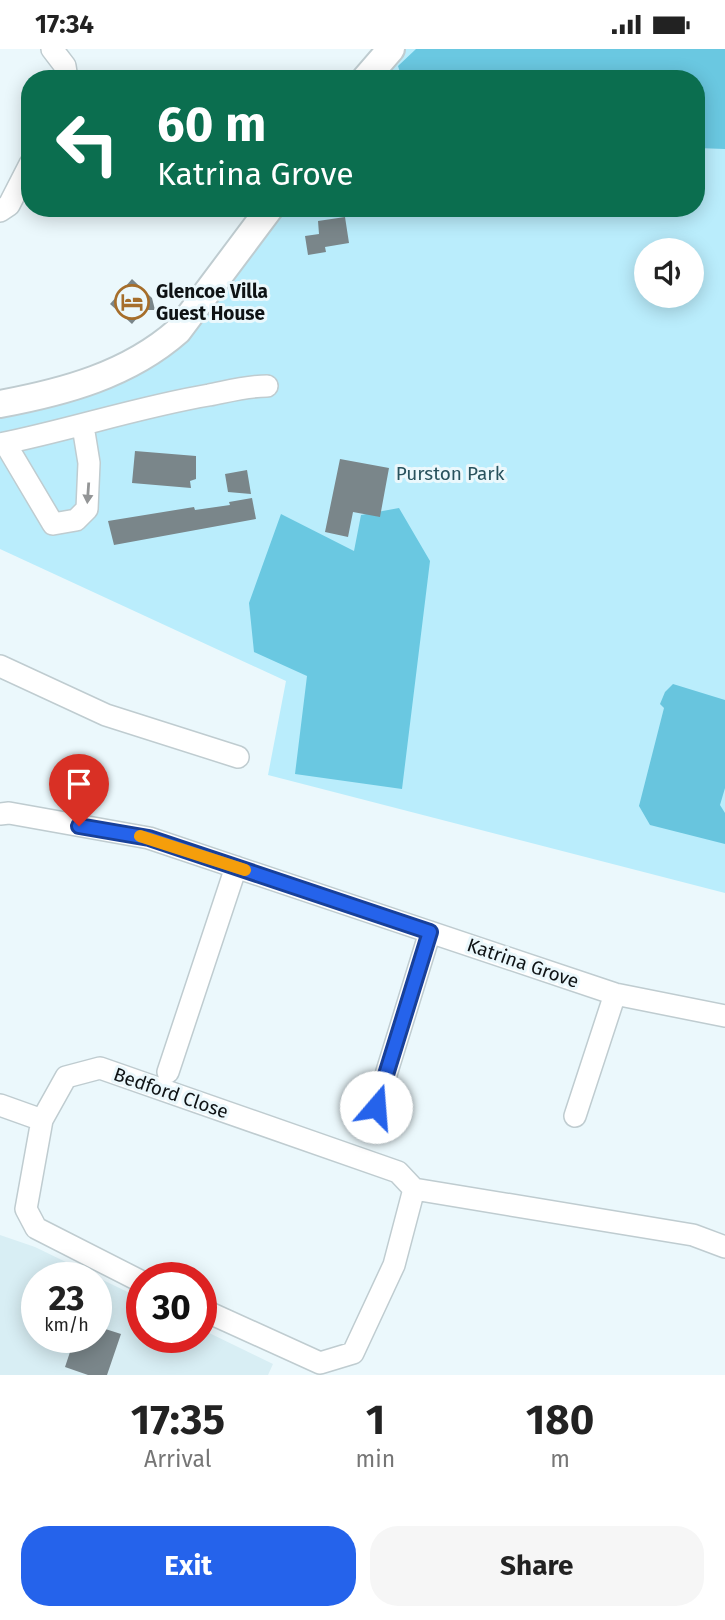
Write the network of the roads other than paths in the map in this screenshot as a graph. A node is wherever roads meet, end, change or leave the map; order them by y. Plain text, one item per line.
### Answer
1 (52, 49) edge
2 (391, 49) edge
3 (66, 70) edge
4 (373, 70) edge
5 (21, 182) edge
6 (0, 211) edge
7 (263, 217) edge
8 (267, 386) dead end
9 (0, 404) edge
10 (83, 426) junction
11 (2, 444) edge
12 (0, 666) edge
13 (238, 757) dead end
14 (0, 814) edge
15 (236, 867) junction
16 (430, 932) junction
17 (615, 994) junction
18 (725, 1016) edge
19 (168, 1072) dead end
20 (0, 1105) edge
21 (376, 1107) dead end
22 (575, 1116) dead end
23 (42, 1120) junction
24 (414, 1189) junction
25 (725, 1247) edge
26 (126, 1274) edge
27 (217, 1316) edge

1 - 3 street
2 - 4 main road
5 - 6 street
7 - 9 main road
8 - 10 street
10 - 11 street
10 -> 11 street
12 - 13 street
14 - 15 street, Katrina Grove
15 - 16 street, Katrina Grove
15 - 19 street
16 - 17 street, Katrina Grove
16 - 21 street
17 - 18 street, Katrina Grove
17 - 22 street
20 - 23 street
23 - 24 street, Bedford Close
23 - 26 street, Bedford Close
24 - 25 street, Bedford Close
24 - 27 street

